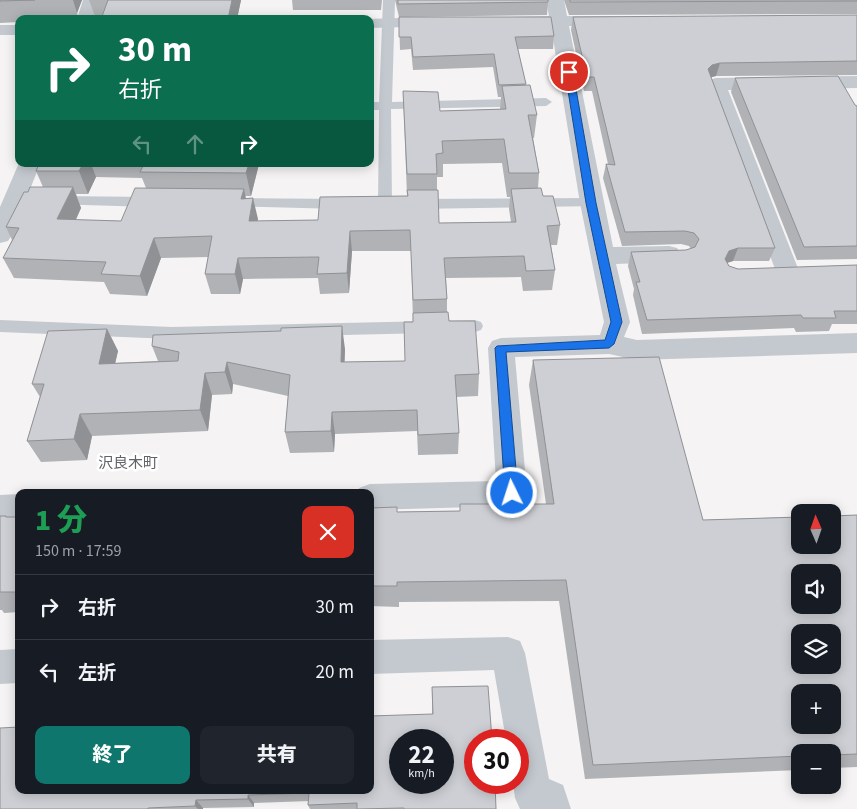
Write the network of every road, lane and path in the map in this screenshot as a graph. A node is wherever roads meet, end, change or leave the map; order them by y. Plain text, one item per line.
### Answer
1 (92, 0) edge
2 (389, 0) edge
3 (555, 0) edge
4 (87, 15) edge
5 (560, 21) junction
6 (630, 21) edge
7 (455, 22) edge
8 (493, 22) edge
9 (379, 23) edge
10 (0, 30) edge
11 (15, 30) edge
12 (848, 87) edge
13 (546, 102) dead end
14 (374, 106) edge
15 (385, 106) junction
16 (29, 167) edge
17 (31, 200) junction
18 (171, 202) edge
19 (219, 202) edge
20 (591, 203) junction
21 (356, 204) edge
22 (0, 235) edge
23 (681, 254) edge
24 (602, 256) junction
25 (760, 272) edge
26 (0, 326) edge
27 (475, 326) edge
28 (857, 343) edge
29 (609, 344) junction
30 (374, 497) edge
31 (15, 507) edge
32 (0, 508) edge
33 (374, 657) edge
34 (0, 666) edge
35 (15, 666) edge
36 (552, 809) edge

1 - 4 street
2 - 9 lane
3 - 5 street
5 - 6 street
5 - 8 street
5 - 20 street
7 - 9 street
9 - 15 lane
10 - 11 street
12 - 25 street
13 - 15 lane
14 - 15 lane
15 - 20 lane
16 - 17 street
17 - 18 lane
17 - 22 street
19 - 21 lane
20 - 24 street
23 - 24 street
24 - 29 street
26 - 27 lane
28 - 29 street
29 - 30 street
31 - 32 street
33 - 36 street
34 - 35 street

